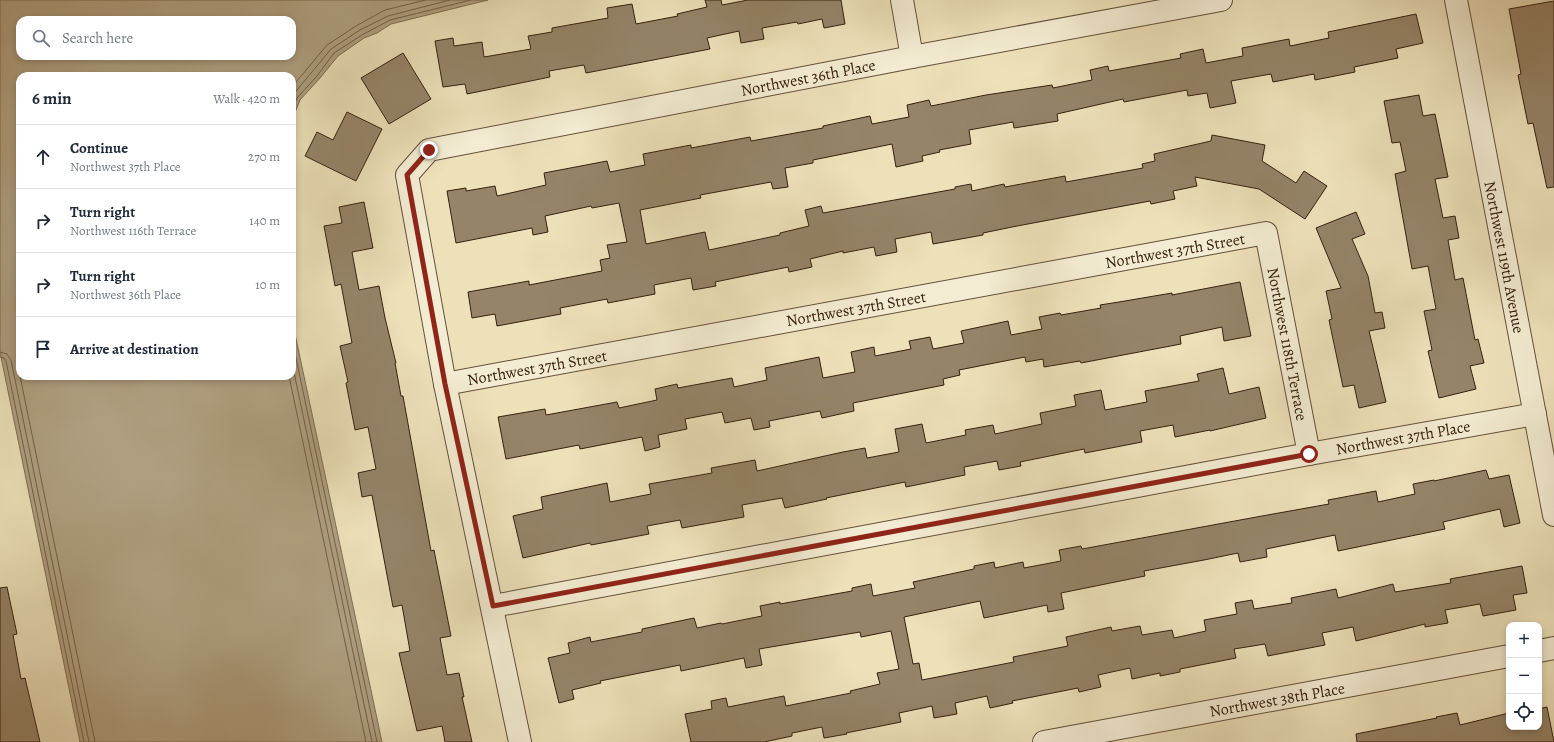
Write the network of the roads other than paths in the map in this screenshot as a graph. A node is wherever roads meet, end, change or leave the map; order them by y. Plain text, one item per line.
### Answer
1 (902, 0) edge
2 (1221, 0) edge
3 (1456, 0) edge
4 (912, 57) junction
5 (1266, 233) joint
6 (445, 384) junction
7 (1535, 414) junction
8 (1309, 454) junction
9 (1554, 515) edge
10 (493, 606) junction
11 (1554, 648) edge
12 (1542, 650) edge
13 (1506, 657) edge
14 (520, 742) edge
15 (1044, 742) edge

1 - 4 street
2 - 4 street, Northwest 36th Place
3 - 7 street, Northwest 119th Avenue
4 - 6 street, Northwest 36th Place
5 - 6 street, Northwest 37th Street
5 - 8 street, Northwest 118th Terrace
6 - 10 street
7 - 8 street, Northwest 37th Place
7 - 9 street, Northwest 119th Avenue
8 - 10 street, Northwest 37th Place
10 - 14 street
11 - 12 street
13 - 15 street, Northwest 38th Place

